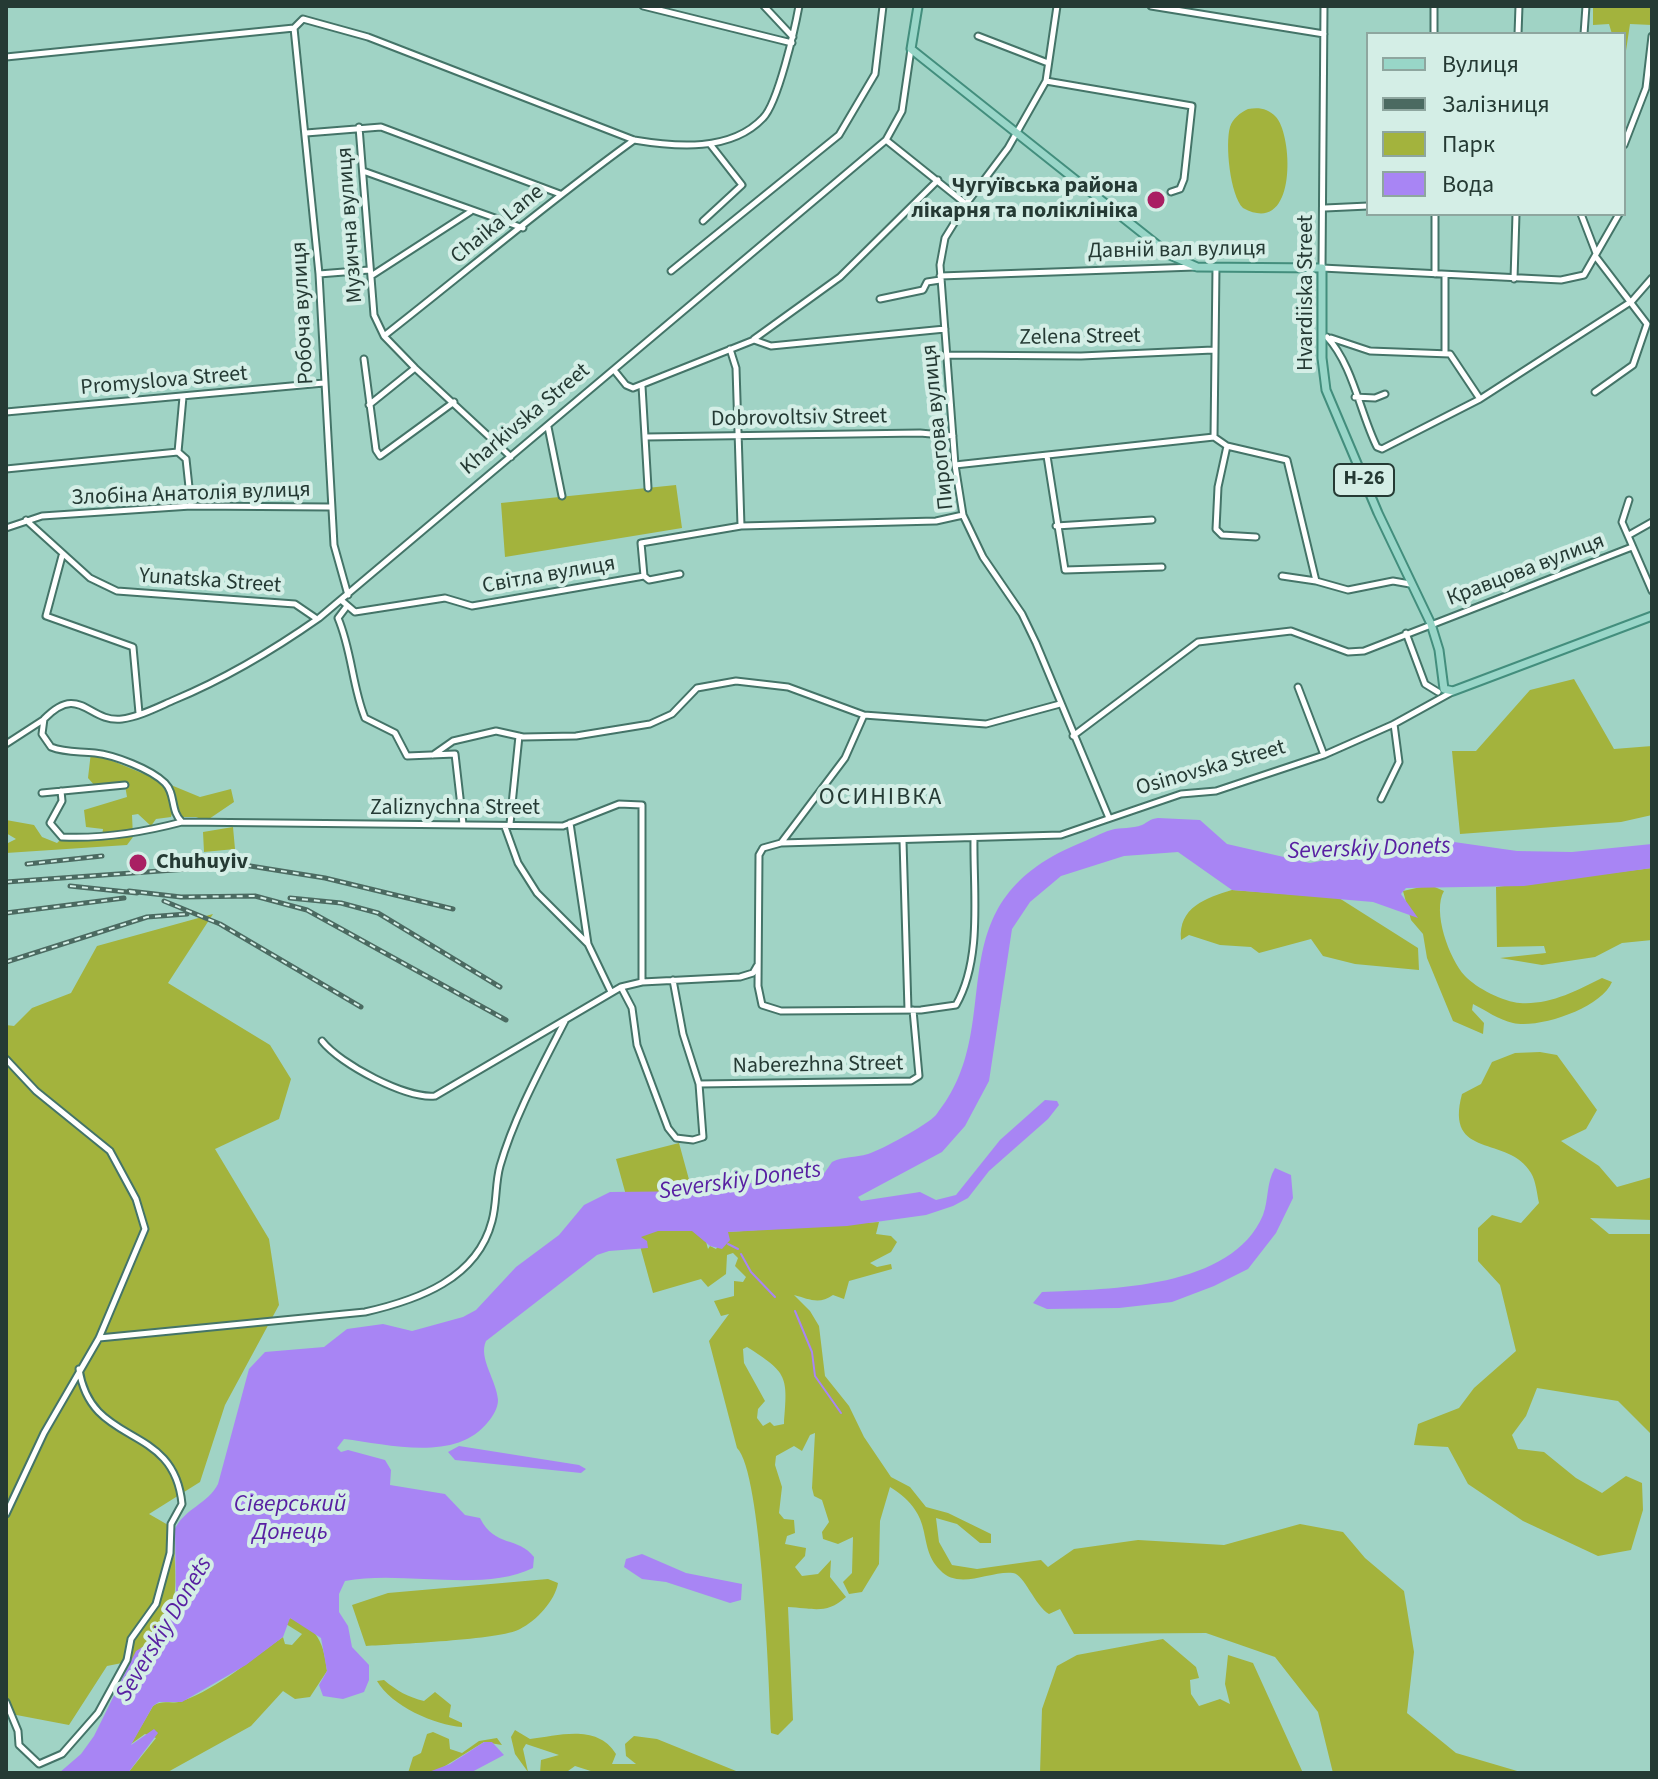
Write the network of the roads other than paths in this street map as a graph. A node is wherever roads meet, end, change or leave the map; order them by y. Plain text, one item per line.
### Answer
1 (643, 6) edge
2 (764, 6) edge
3 (799, 6) edge
4 (883, 6) edge
5 (918, 6) edge
6 (1057, 6) edge
7 (1151, 6) edge
8 (1324, 6) edge
9 (1434, 6) edge
10 (1519, 6) edge
11 (1586, 6) edge
12 (294, 28) junction
13 (1434, 32) edge
14 (1518, 32) edge
15 (1584, 32) edge
16 (1324, 34) junction
17 (978, 36) dead end
18 (1652, 36) edge
19 (792, 40) junction
20 (911, 49) junction
21 (6, 57) edge
22 (1048, 63) junction
23 (1046, 81) junction
24 (1649, 89) edge
25 (359, 127) junction
26 (306, 133) junction
27 (1017, 134) junction
28 (634, 140) junction
29 (886, 140) junction
30 (1626, 141) edge
31 (710, 144) junction
32 (363, 171) junction
33 (938, 180) junction
34 (1171, 192) dead end
35 (561, 194) junction
36 (966, 204) junction
37 (1366, 206) edge
38 (1325, 208) junction
39 (470, 212) junction
40 (1435, 216) edge
41 (1516, 216) edge
42 (1582, 216) edge
43 (1618, 216) edge
44 (703, 221) dead end
45 (523, 228) junction
46 (1596, 256) junction
47 (1197, 267) junction
48 (1216, 267) junction
49 (1322, 268) junction
50 (671, 271) dead end
51 (370, 273) junction
52 (319, 274) junction
53 (1435, 274) junction
54 (1445, 275) junction
55 (940, 278) junction
56 (1652, 278) edge
57 (1514, 279) junction
58 (880, 299) dead end
59 (1632, 301) junction
60 (945, 329) junction
61 (384, 336) junction
62 (1325, 336) junction
63 (754, 340) junction
64 (730, 349) junction
65 (1213, 350) junction
66 (1445, 352) junction
67 (947, 355) junction
68 (364, 359) dead end
69 (415, 368) junction
70 (614, 370) junction
71 (324, 383) junction
72 (642, 386) junction
73 (1595, 392) dead end
74 (1385, 394) dead end
75 (183, 397) junction
76 (1355, 397) junction
77 (1480, 399) junction
78 (454, 402) junction
79 (369, 405) junction
80 (6, 412) edge
81 (548, 427) junction
82 (953, 436) junction
83 (646, 437) junction
84 (739, 437) junction
85 (1214, 437) junction
86 (1227, 446) junction
87 (178, 452) junction
88 (1047, 456) junction
89 (511, 457) junction
90 (955, 465) junction
91 (6, 469) edge
92 (648, 488) dead end
93 (562, 496) dead end
94 (1629, 500) dead end
95 (191, 506) junction
96 (330, 507) junction
97 (963, 515) junction
98 (25, 519) junction
99 (1152, 520) dead end
100 (1652, 522) edge
101 (741, 526) junction
102 (1056, 526) junction
103 (6, 528) edge
104 (1629, 535) junction
105 (1256, 537) dead end
106 (1632, 547) junction
107 (62, 556) junction
108 (1162, 567) dead end
109 (680, 574) dead end
110 (644, 576) junction
111 (1282, 576) dead end
112 (1316, 581) junction
113 (1410, 584) junction
114 (1652, 591) edge
115 (348, 595) junction
116 (341, 600) junction
117 (347, 606) junction
118 (1652, 616) edge
119 (317, 619) junction
120 (1431, 624) junction
121 (1406, 633) junction
122 (1298, 687) dead end
123 (1440, 687) junction
124 (1453, 691) junction
125 (1060, 704) junction
126 (1428, 707) junction
127 (139, 713) junction
128 (864, 715) junction
129 (44, 719) junction
130 (1394, 724) junction
131 (519, 736) junction
132 (1073, 736) junction
133 (6, 744) edge
134 (433, 755) junction
135 (1324, 755) junction
136 (125, 785) dead end
137 (61, 791) junction
138 (42, 793) dead end
139 (1381, 799) dead end
140 (1109, 818) junction
141 (182, 822) junction
142 (570, 823) junction
143 (463, 824) junction
144 (507, 825) junction
145 (974, 838) junction
146 (903, 841) junction
147 (781, 843) junction
148 (588, 944) junction
149 (758, 964) junction
150 (747, 976) junction
151 (673, 980) junction
152 (642, 982) junction
153 (758, 986) junction
154 (621, 987) junction
155 (611, 992) junction
156 (910, 1010) junction
157 (565, 1021) junction
158 (322, 1041) dead end
159 (6, 1059) edge
160 (699, 1084) junction
161 (99, 1338) junction
162 (79, 1369) junction
163 (6, 1514) edge
164 (6, 1702) edge

1 - 19 street
2 - 19 street
3 - 19 street
4 - 50 street
5 - 20 main road, Kharkivska Street
6 - 22 street
7 - 16 street
8 - 16 street, Hvardiiska Street
9 - 13 street
10 - 14 street
11 - 15 street
12 - 21 street
12 - 26 street, Робоча вулиця
12 - 28 street
16 - 38 street, Hvardiiska Street
17 - 22 street
18 - 24 street
19 - 31 street
20 - 27 main road
20 - 29 street, Kharkivska Street
22 - 23 street
23 - 27 street, Пирогова вулиця
23 - 34 street
24 - 30 street
25 - 26 street
25 - 32 street, Музична вулиця
25 - 35 street
26 - 52 street, Робоча вулиця
27 - 36 street, Пирогова вулиця
27 - 47 main road
28 - 31 street
28 - 35 street, Chaika Lane
29 - 33 street
29 - 70 street, Kharkivska Street
31 - 44 street
32 - 39 street
32 - 51 street, Музична вулиця
33 - 36 street
33 - 63 street
35 - 45 street, Chaika Lane
36 - 55 street, Пирогова вулиця
37 - 38 street
38 - 49 street, Hvardiiska Street
39 - 45 street
39 - 51 street
40 - 53 street
41 - 57 street
42 - 46 street
43 - 46 street
45 - 61 street, Chaika Lane
46 - 57 street, Давній вал вулиця
46 - 59 street
47 - 48 main road, Давній вал вулиця
47 - 55 street, Давній вал вулиця
48 - 49 main road, Давній вал вулиця
48 - 65 street
49 - 53 street, Давній вал вулиця
49 - 62 main road, Hvardiiska Street / Н-26
51 - 52 street
51 - 61 street, Музична вулиця
52 - 71 street, Робоча вулиця
53 - 54 street, Давній вал вулиця
54 - 57 street, Давній вал вулиця
54 - 66 street
55 - 58 street, Давній вал вулиця
55 - 60 street, Пирогова вулиця
56 - 59 street
59 - 73 street
59 - 77 street
60 - 63 street
60 - 67 street, Пирогова вулиця
61 - 69 street, Музична вулиця
62 - 66 street
62 - 76 street
62 - 113 main road, Hvardiiska Street / Н-26
63 - 64 street
64 - 72 street
64 - 84 street
65 - 67 street, Zelena Street
65 - 85 street
66 - 77 street
67 - 82 street, Пирогова вулиця
68 - 79 street
69 - 78 street, Музична вулиця
69 - 79 street
70 - 72 street
70 - 81 street, Kharkivska Street
71 - 75 street, Promyslova Street
71 - 96 street, Робоча вулиця
72 - 83 street
74 - 76 street
75 - 80 street, Promyslova Street
75 - 87 street
76 - 77 street
78 - 79 street
78 - 89 street, Музична вулиця
81 - 89 street, Kharkivska Street
81 - 93 street
82 - 84 street, Dobrovoltsiv Street
82 - 90 street, Пирогова вулиця
83 - 84 street, Dobrovoltsiv Street
83 - 92 street
84 - 101 street
85 - 86 street
85 - 88 street
86 - 105 street
86 - 112 street
87 - 91 street
87 - 95 street
88 - 90 street
88 - 102 street
89 - 115 street, Kharkivska Street
90 - 97 street, Пирогова вулиця
94 - 104 street
95 - 96 street, Злобіна Анатолія вулиця
95 - 98 street, Злобіна Анатолія вулиця
96 - 115 street, Робоча вулиця
97 - 101 street, Світла вулиця
97 - 125 street, Пирогова вулиця
98 - 103 street, Злобіна Анатолія вулиця
98 - 107 street, Yunatska Street
99 - 102 street
100 - 104 street
101 - 110 street, Світла вулиця
102 - 108 street
104 - 106 street
106 - 114 street
106 - 120 street, Кравцова вулиця
107 - 119 street, Yunatska Street
107 - 127 street
109 - 110 street
110 - 117 street, Світла вулиця
111 - 112 street
112 - 113 street
113 - 120 main road, Hvardiiska Street / Н-26
115 - 116 street, Kharkivska Street
116 - 117 street
116 - 119 street, Kharkivska Street
117 - 134 street
118 - 124 main road, Osinovska Street
119 - 127 street, Kharkivska Street
120 - 121 street, Кравцова вулиця
120 - 123 main road, Hvardiiska Street / Н-26
121 - 123 street
121 - 132 street, Кравцова вулиця
122 - 135 street
123 - 124 main road
123 - 126 street
124 - 126 street, Osinovska Street
125 - 128 street
125 - 132 street, Пирогова вулиця
126 - 130 street, Osinovska Street
127 - 129 street, Kharkivska Street
128 - 131 street
128 - 147 street
129 - 133 street, Kharkivska Street
129 - 141 street
130 - 135 street, Osinovska Street
130 - 139 street
131 - 134 street
131 - 144 street
132 - 140 street, Пирогова вулиця
134 - 143 street
135 - 140 street, Osinovska Street
136 - 137 street
137 - 138 street
137 - 141 street, Zaliznychna Street
140 - 145 street, Osinovska Street
141 - 143 street, Zaliznychna Street
142 - 144 street, Zaliznychna Street
142 - 148 street
142 - 152 street, Zaliznychna Street
143 - 144 street, Zaliznychna Street
144 - 148 street
145 - 146 street, Osinovska Street
145 - 156 street
146 - 147 street, Osinovska Street
146 - 156 street, Naberezhna Street
147 - 149 street, Osinovska Street
148 - 155 street
149 - 150 street
149 - 153 street
150 - 151 street
150 - 153 street
151 - 152 street
151 - 160 street
152 - 154 street
153 - 156 street
154 - 155 street
154 - 160 street
155 - 157 street
156 - 160 street, Naberezhna Street
157 - 158 street
157 - 161 street
159 - 161 street
161 - 162 street
162 - 163 street
162 - 164 street

